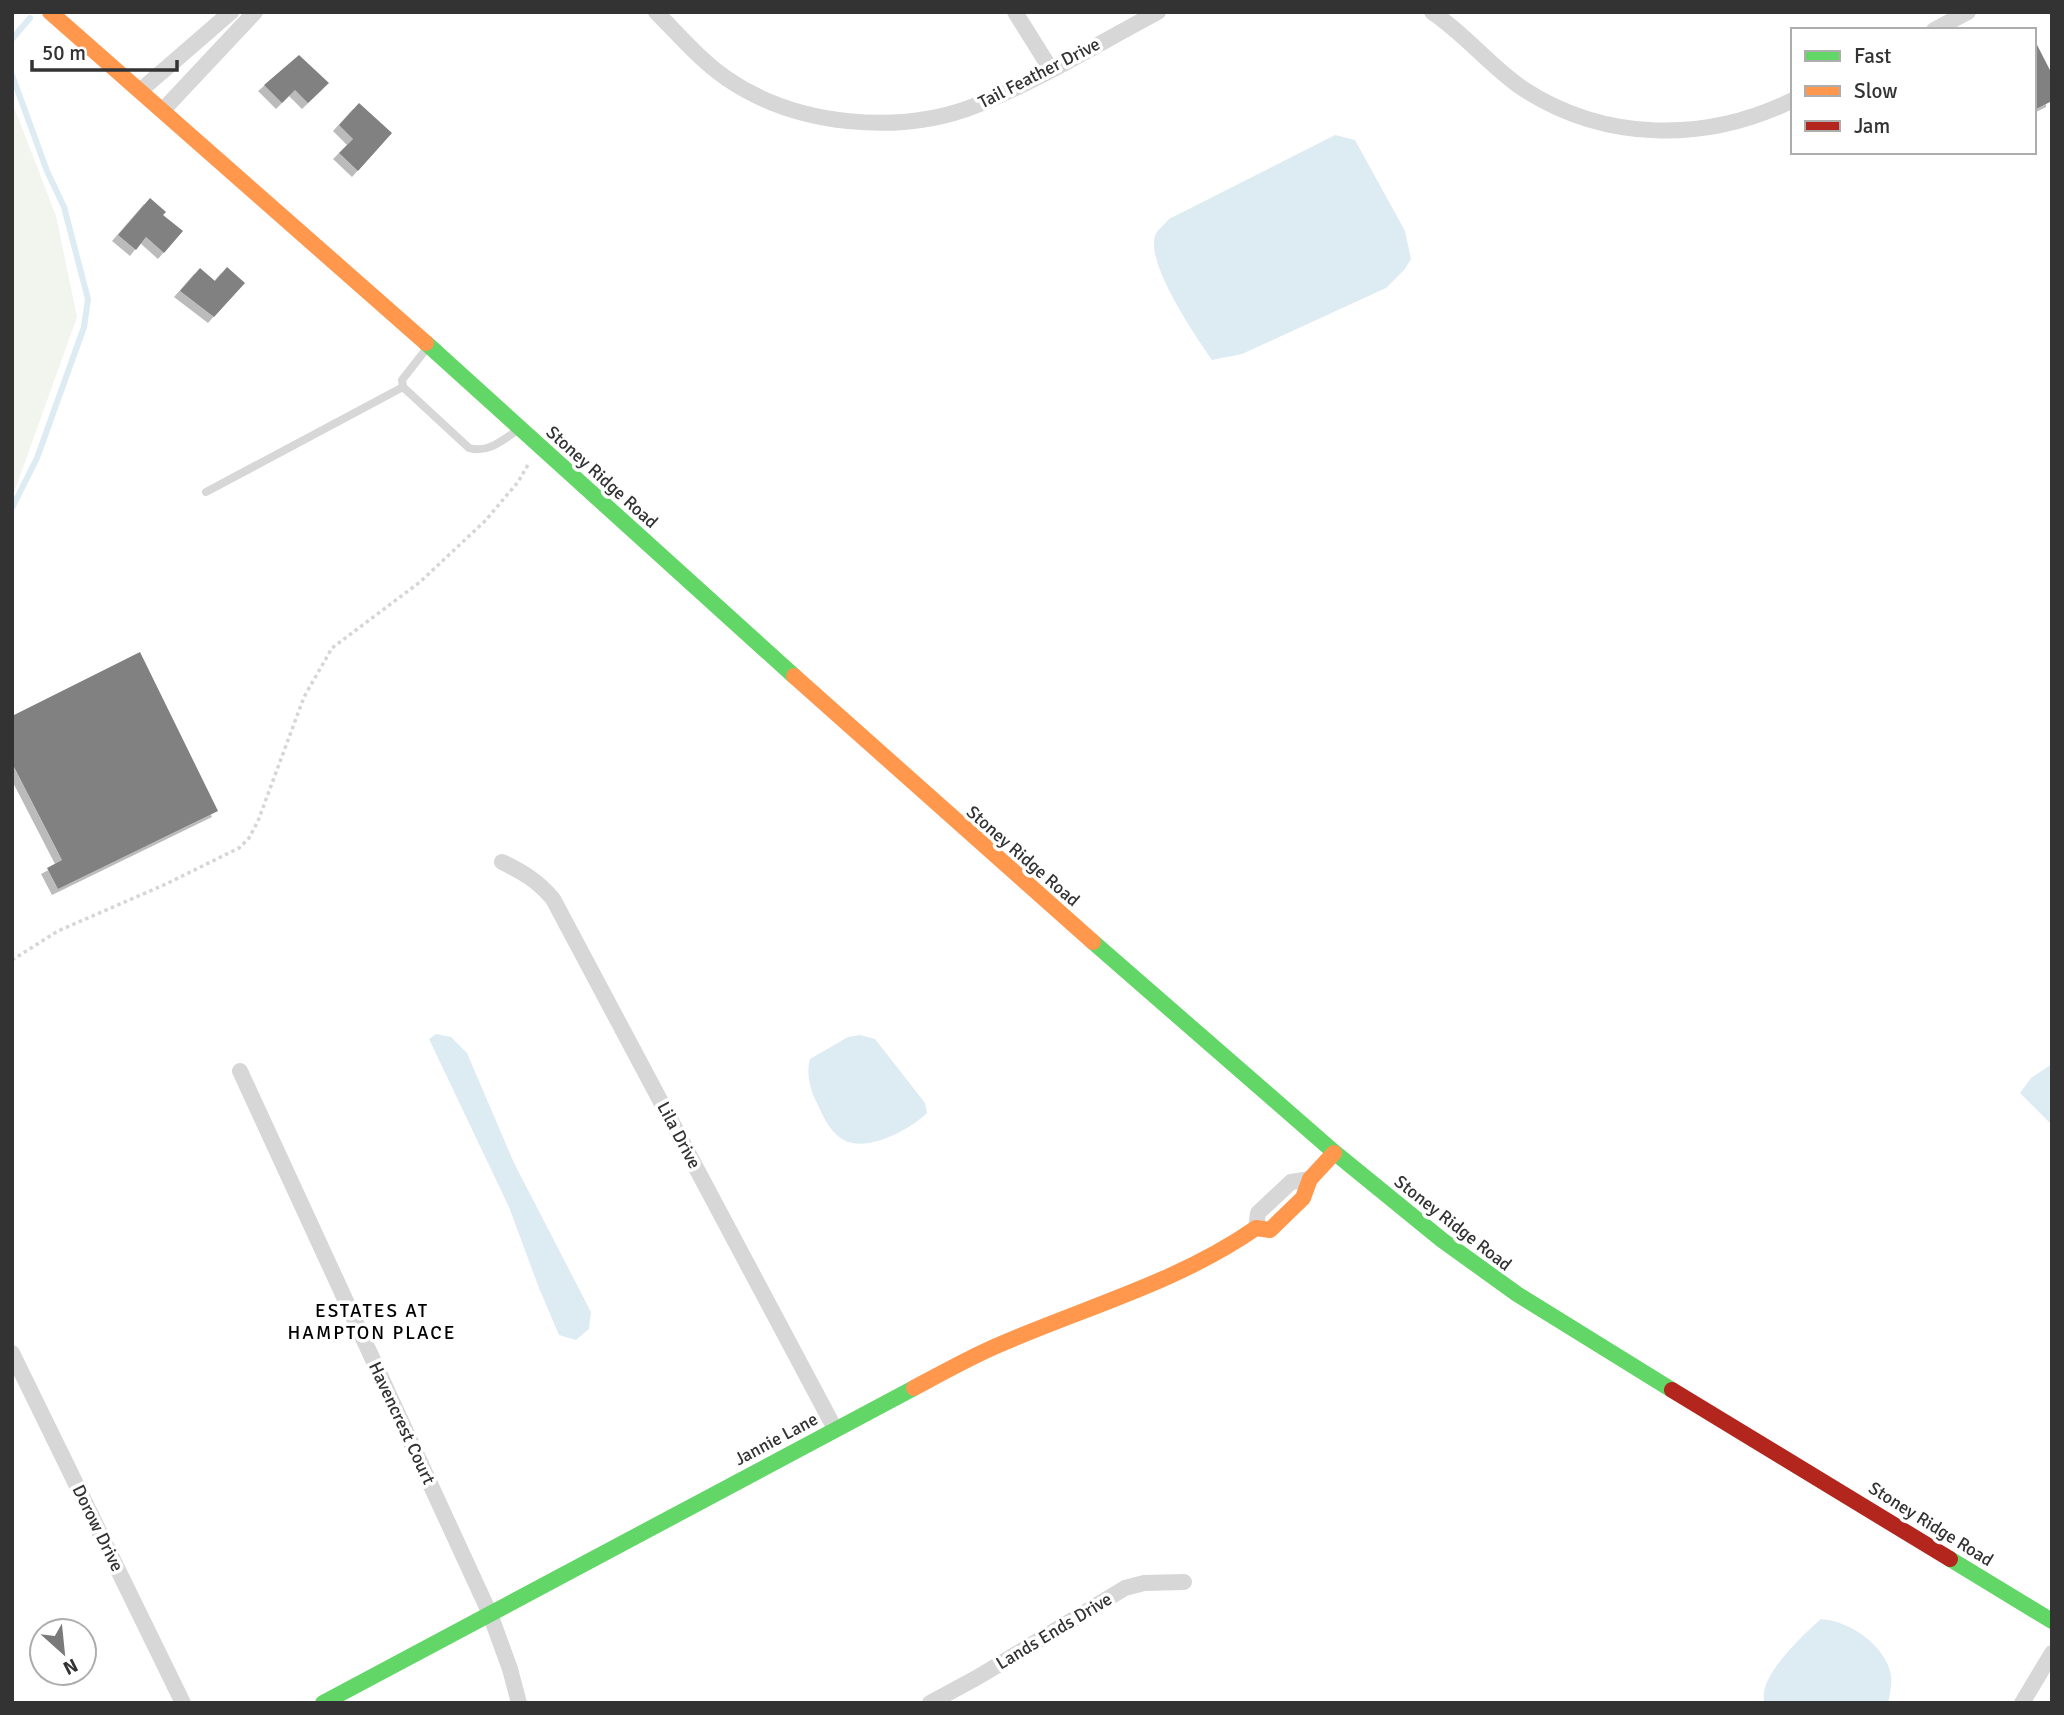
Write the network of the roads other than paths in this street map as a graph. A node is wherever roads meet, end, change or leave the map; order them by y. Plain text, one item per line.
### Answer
1 (50, 12) edge
2 (231, 12) edge
3 (255, 12) edge
4 (656, 12) edge
5 (1015, 12) edge
6 (1158, 12) edge
7 (1432, 12) edge
8 (1968, 12) edge
9 (1938, 28) edge
10 (1050, 68) junction
11 (141, 90) junction
12 (1791, 101) edge
13 (164, 109) junction
14 (429, 346) junction
15 (403, 387) junction
16 (520, 429) junction
17 (206, 492) dead end
18 (502, 862) dead end
19 (240, 1071) dead end
20 (1334, 1153) junction
21 (12, 1353) edge
22 (835, 1429) junction
23 (1184, 1582) dead end
24 (490, 1614) junction
25 (2052, 1621) edge
26 (2052, 1653) edge
27 (183, 1703) edge
28 (323, 1703) edge
29 (519, 1703) edge
30 (930, 1703) edge
31 (2022, 1703) edge

1 - 11 street, Stoney Ridge Road
2 - 11 street
3 - 13 street
4 - 10 street, Tail Feather Drive
5 - 10 street
6 - 10 street, Tail Feather Drive
7 - 12 street
8 - 9 street
11 - 13 street, Stoney Ridge Road
13 - 14 street, Stoney Ridge Road
14 - 15 lane
14 - 16 street, Stoney Ridge Road
15 - 16 lane
15 - 17 lane
16 - 20 street, Stoney Ridge Road
18 - 22 street, Lila Drive
19 - 24 street, Havencrest Court
20 - 22 street, Jannie Lane
20 - 25 street, Stoney Ridge Road
21 - 27 street, Dorow Drive
22 - 24 street, Jannie Lane
23 - 30 street, Lands Ends Drive
24 - 28 street, Jannie Lane
24 - 29 street, Havencrest Court
26 - 31 street

